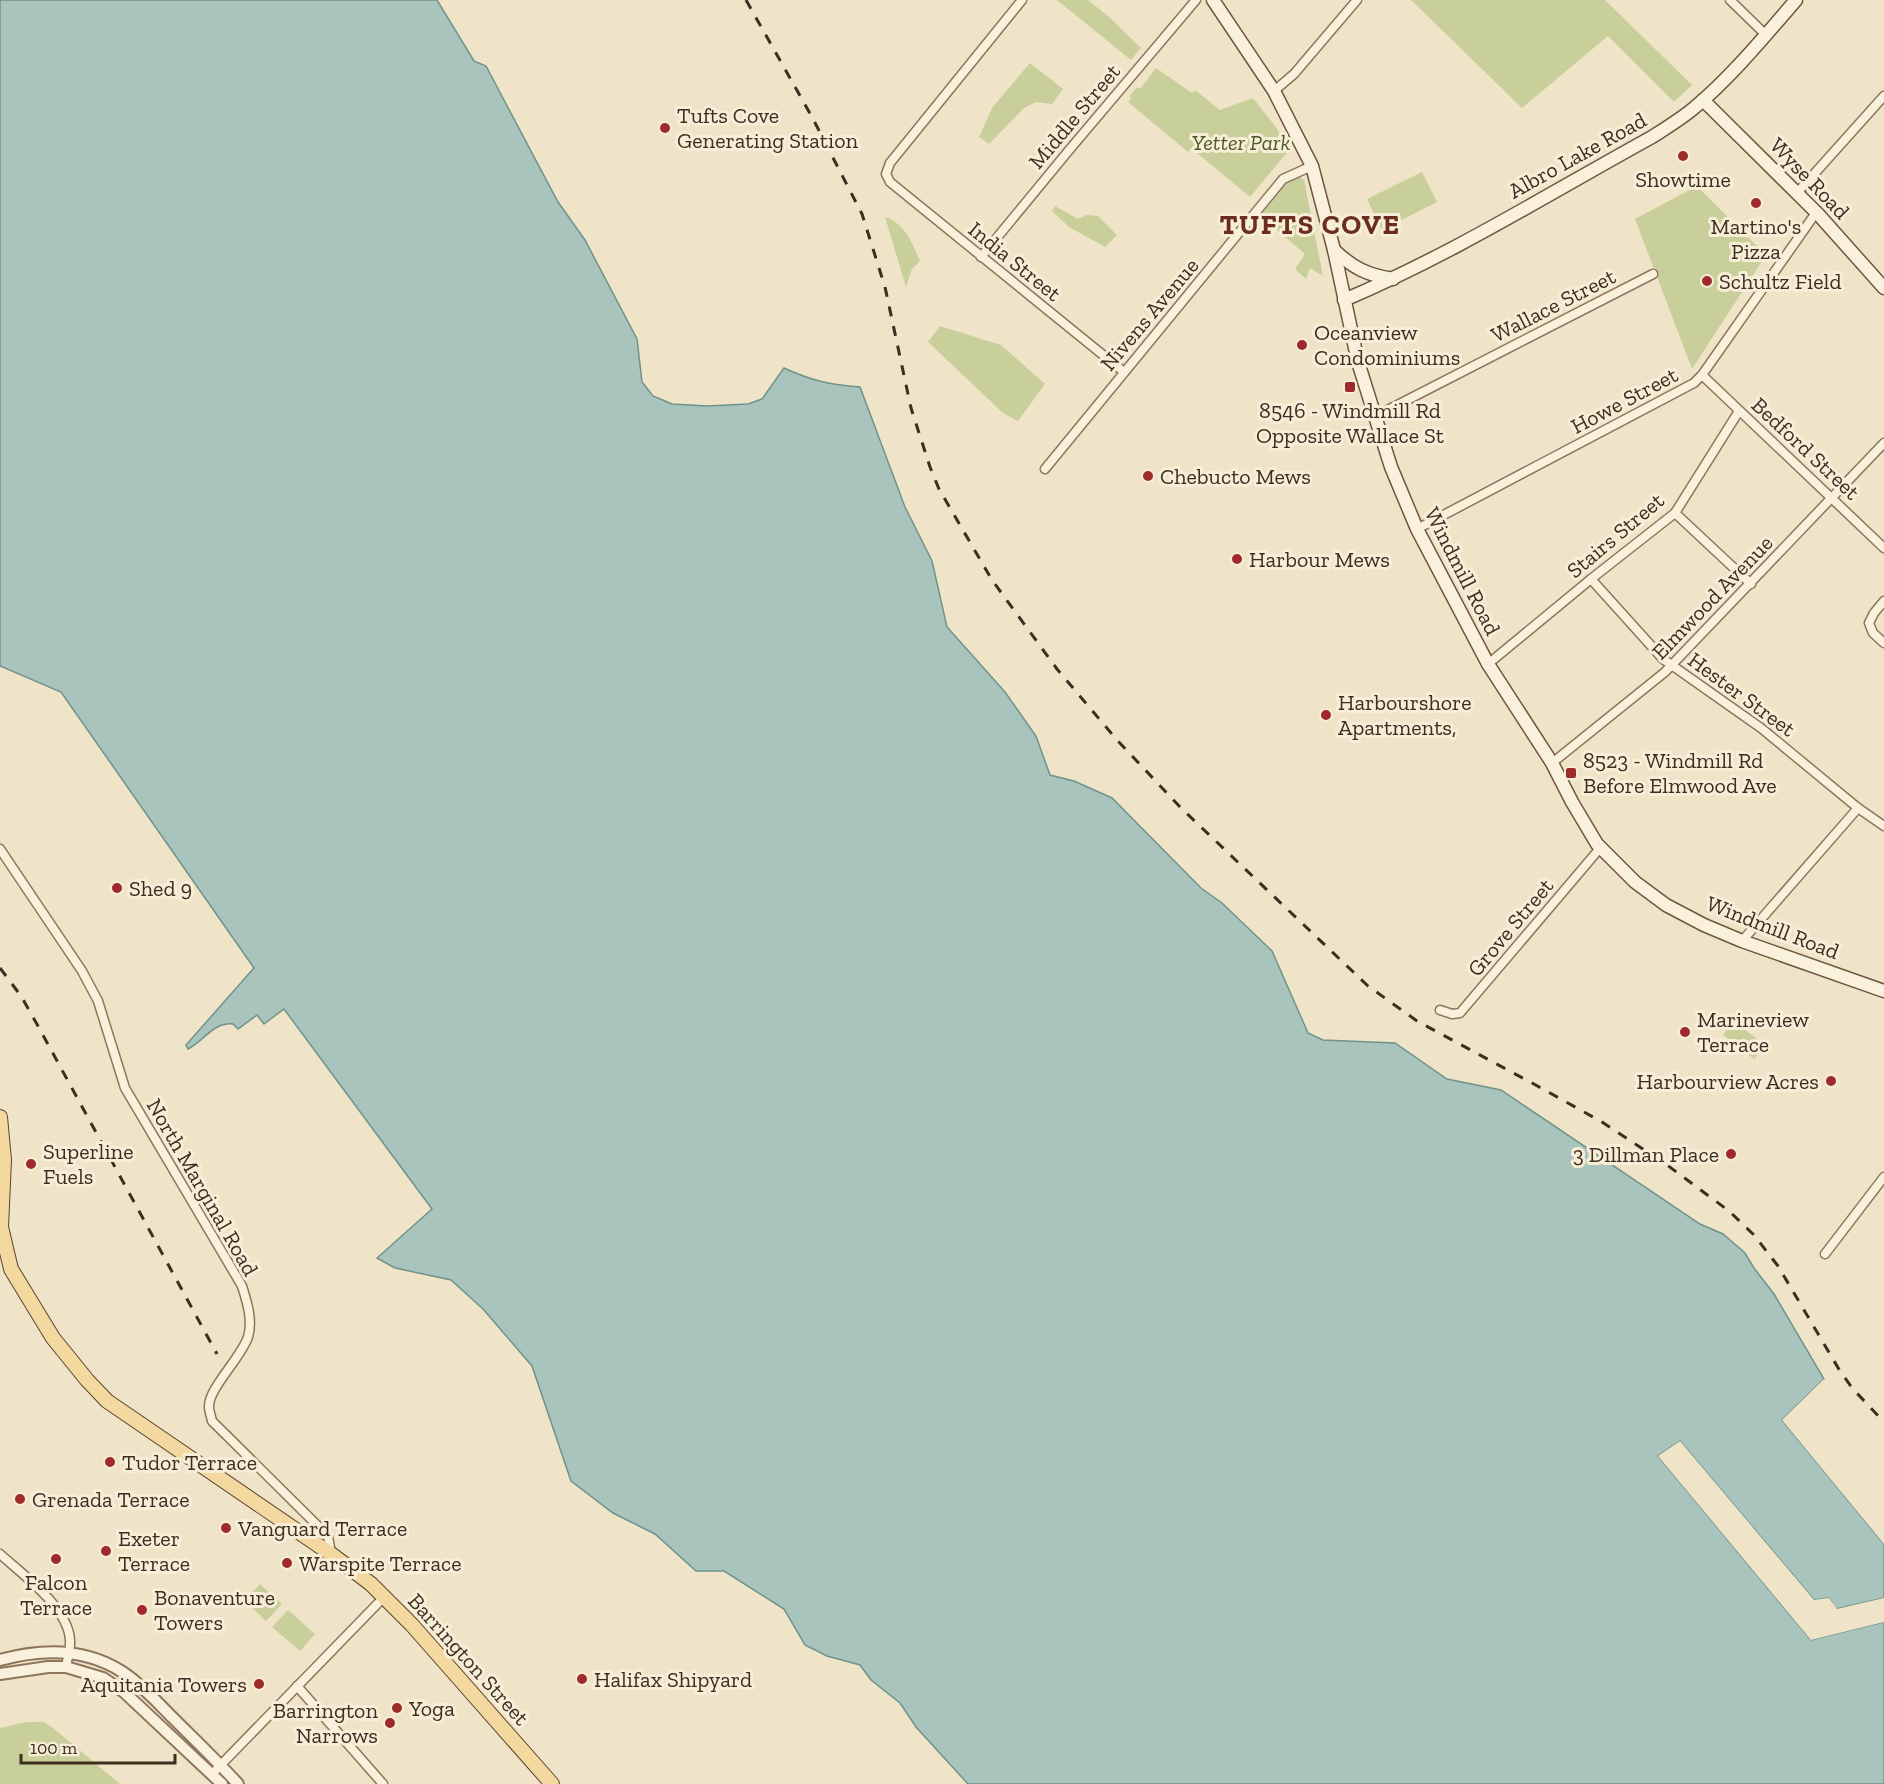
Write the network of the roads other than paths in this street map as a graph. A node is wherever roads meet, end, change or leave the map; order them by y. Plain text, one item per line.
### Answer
1 (1022, 0) edge
2 (1196, 0) edge
3 (1213, 0) edge
4 (1357, 0) edge
5 (1731, 0) edge
6 (1796, 0) edge
7 (1766, 35) junction
8 (1274, 91) junction
9 (1884, 96) edge
10 (1703, 100) junction
11 (1312, 166) junction
12 (1797, 193) junction
13 (1818, 214) junction
14 (1334, 250) junction
15 (981, 257) junction
16 (1653, 274) dead end
17 (1394, 279) junction
18 (1884, 288) edge
19 (1344, 300) junction
20 (1124, 372) junction
21 (1702, 375) junction
22 (1739, 411) junction
23 (1374, 417) junction
24 (1884, 443) edge
25 (1045, 469) dead end
26 (1832, 498) junction
27 (1675, 513) junction
28 (1417, 530) junction
29 (1884, 548) edge
30 (1591, 579) junction
31 (1751, 584) junction
32 (1884, 602) edge
33 (1884, 643) edge
34 (1488, 664) junction
35 (1672, 666) junction
36 (1552, 763) junction
37 (1858, 808) junction
38 (1884, 826) edge
39 (1601, 847) junction
40 (0, 849) edge
41 (1742, 941) junction
42 (1884, 991) edge
43 (1440, 1010) dead end
44 (0, 1116) edge
45 (2, 1144) edge
46 (1884, 1178) edge
47 (1825, 1254) dead end
48 (0, 1554) edge
49 (331, 1554) junction
50 (385, 1596) junction
51 (69, 1653) junction
52 (0, 1660) edge
53 (66, 1667) junction
54 (0, 1674) edge
55 (297, 1686) junction
56 (220, 1765) junction
57 (212, 1774) junction
58 (222, 1784) edge
59 (238, 1784) edge
60 (383, 1784) edge
61 (552, 1784) edge

1 - 15 street, India Street
2 - 15 street, Middle Street
3 - 8 main road, Windmill Road
4 - 8 street
5 - 7 street
6 - 7 main road, Albro Lake Road
7 - 10 main road, Albro Lake Road
8 - 11 main road, Windmill Road
9 - 12 street
10 - 12 main road, Wyse Road
10 - 17 main road, Albro Lake Road
11 - 14 main road, Windmill Road
11 - 20 street, Nivens Avenue
12 - 13 main road, Wyse Road
13 - 18 main road, Wyse Road
13 - 21 street, Howe Street
14 - 17 main road
14 - 19 main road, Windmill Road
15 - 20 street, India Street
16 - 23 street, Wallace Street
17 - 19 main road, Albro Lake Road
19 - 23 main road, Windmill Road
20 - 25 street, Nivens Avenue
21 - 22 street, Bedford Street
21 - 28 street, Howe Street
22 - 26 street, Bedford Street
22 - 27 street, Stairs Street
23 - 28 main road, Windmill Road
24 - 26 street, Elmwood Avenue
26 - 29 street, Bedford Street
26 - 31 street, Elmwood Avenue
27 - 30 street, Stairs Street
27 - 31 street
28 - 34 main road, Windmill Road
30 - 34 street, Stairs Street
30 - 35 street, Hester Street
31 - 35 street, Elmwood Avenue
32 - 33 street
34 - 36 main road, Windmill Road
35 - 36 street, Elmwood Avenue
35 - 37 street, Hester Street
36 - 39 main road, Windmill Road
37 - 38 street, Hester Street
37 - 41 street
39 - 41 main road, Windmill Road
39 - 43 street, Grove Street
40 - 49 street, North Marginal Road
41 - 42 main road, Windmill Road
44 - 45 main road, Barrington Street
45 - 49 main road, Barrington Street
46 - 47 street
48 - 51 street
49 - 50 main road, Barrington Street
50 - 55 street
50 - 61 main road, Barrington Street
51 - 52 street
51 - 53 street
51 - 56 street
53 - 54 street
53 - 57 street
55 - 56 street
55 - 60 street
56 - 57 street
56 - 59 street
57 - 58 street

